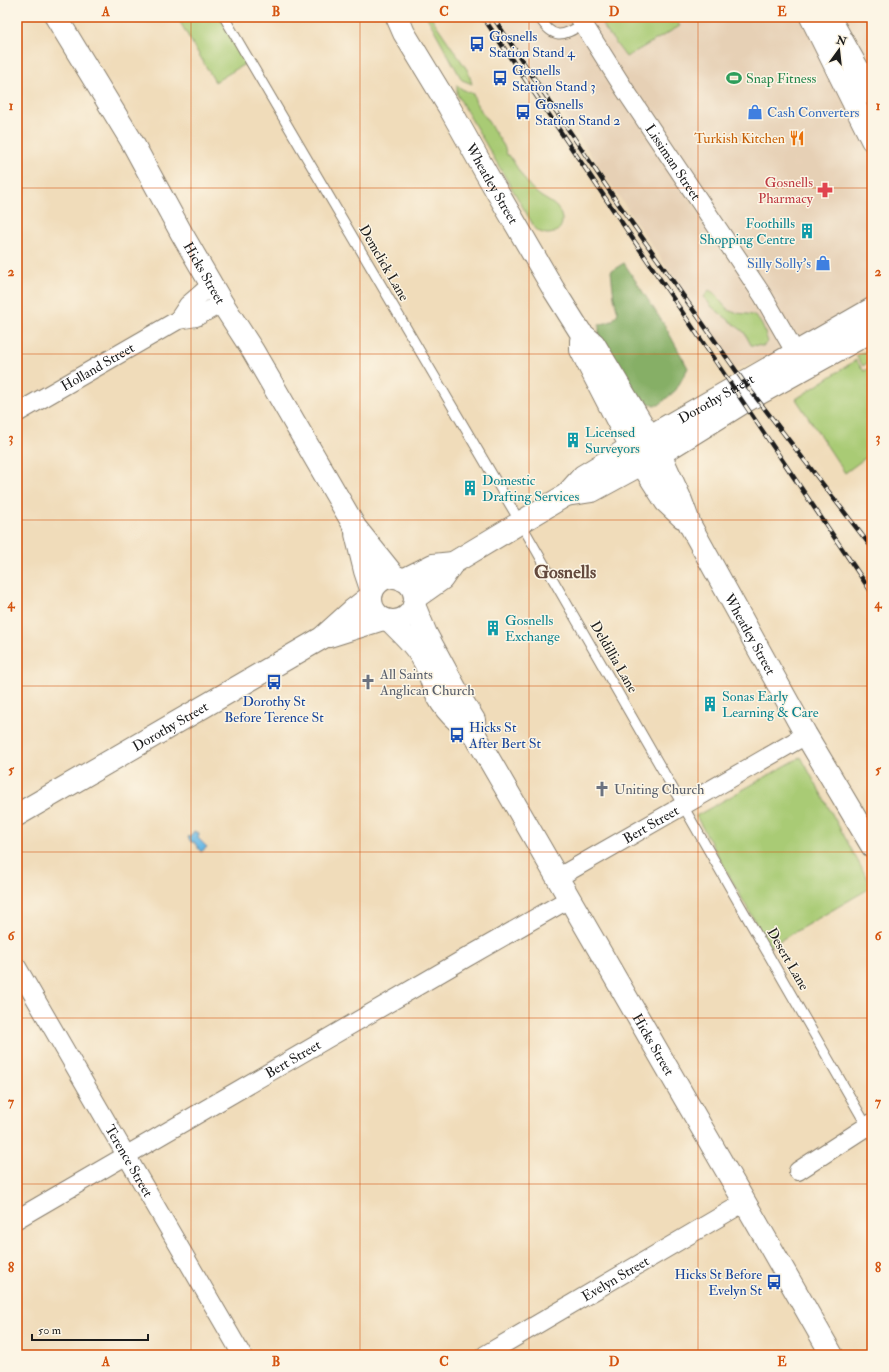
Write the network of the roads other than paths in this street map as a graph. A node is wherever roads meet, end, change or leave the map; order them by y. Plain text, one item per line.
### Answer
1 (56, 17) edge
2 (224, 17) edge
3 (539, 17) edge
4 (811, 17) edge
5 (829, 17) edge
6 (581, 20) edge
7 (397, 22) edge
8 (872, 94) edge
9 (872, 140) edge
10 (216, 294) junction
11 (872, 309) edge
12 (872, 331) edge
13 (801, 361) junction
14 (17, 413) edge
15 (645, 450) junction
16 (520, 522) junction
17 (355, 527) junction
18 (453, 562) junction
19 (399, 579) junction
20 (371, 594) junction
21 (414, 602) junction
22 (386, 620) junction
23 (322, 638) junction
24 (475, 735) junction
25 (806, 735) junction
26 (684, 806) junction
27 (17, 815) edge
28 (872, 846) edge
29 (557, 878) junction
30 (569, 899) junction
31 (17, 967) edge
32 (870, 1128) edge
33 (127, 1156) junction
34 (798, 1171) dead end
35 (745, 1202) junction
36 (17, 1219) edge
37 (242, 1355) edge
38 (485, 1355) edge
39 (832, 1355) edge

1 - 10 main road, Hicks Street
2 - 16 lane, Demclick Lane
3 - 6 lane
4 - 9 main road
5 - 8 main road
6 - 13 street, Lissiman Street
7 - 15 main road, Wheatley Street
10 - 14 street, Holland Street
10 - 17 main road, Hicks Street
11 - 13 main road, Dorothy Street
12 - 13 main road, Dorothy Street
13 - 15 main road, Dorothy Street
15 - 16 main road, Dorothy Street
15 - 25 main road, Wheatley Street
16 - 18 main road, Dorothy Street
16 - 26 lane, Deldillia Lane
17 - 19 main road, Hicks Street
17 - 20 main road, Hicks Street
18 - 19 main road, Dorothy Street
18 - 21 main road, Dorothy Street
19 - 20 main road
19 - 21 main road
20 - 22 main road
20 - 23 main road, Dorothy Street
21 - 22 main road
21 - 24 main road, Hicks Street
22 - 23 main road, Dorothy Street
22 - 24 main road, Hicks Street
23 - 27 main road, Dorothy Street
24 - 29 main road, Hicks Street
25 - 26 street, Bert Street
25 - 28 main road, Wheatley Street
26 - 29 street, Bert Street
26 - 32 lane, Desert Lane
29 - 30 main road, Hicks Street
30 - 33 street, Bert Street
30 - 35 main road, Hicks Street
31 - 33 street, Terence Street
32 - 34 street
33 - 36 street, Bert Street
33 - 37 street, Terence Street
35 - 38 street, Evelyn Street
35 - 39 main road, Hicks Street

